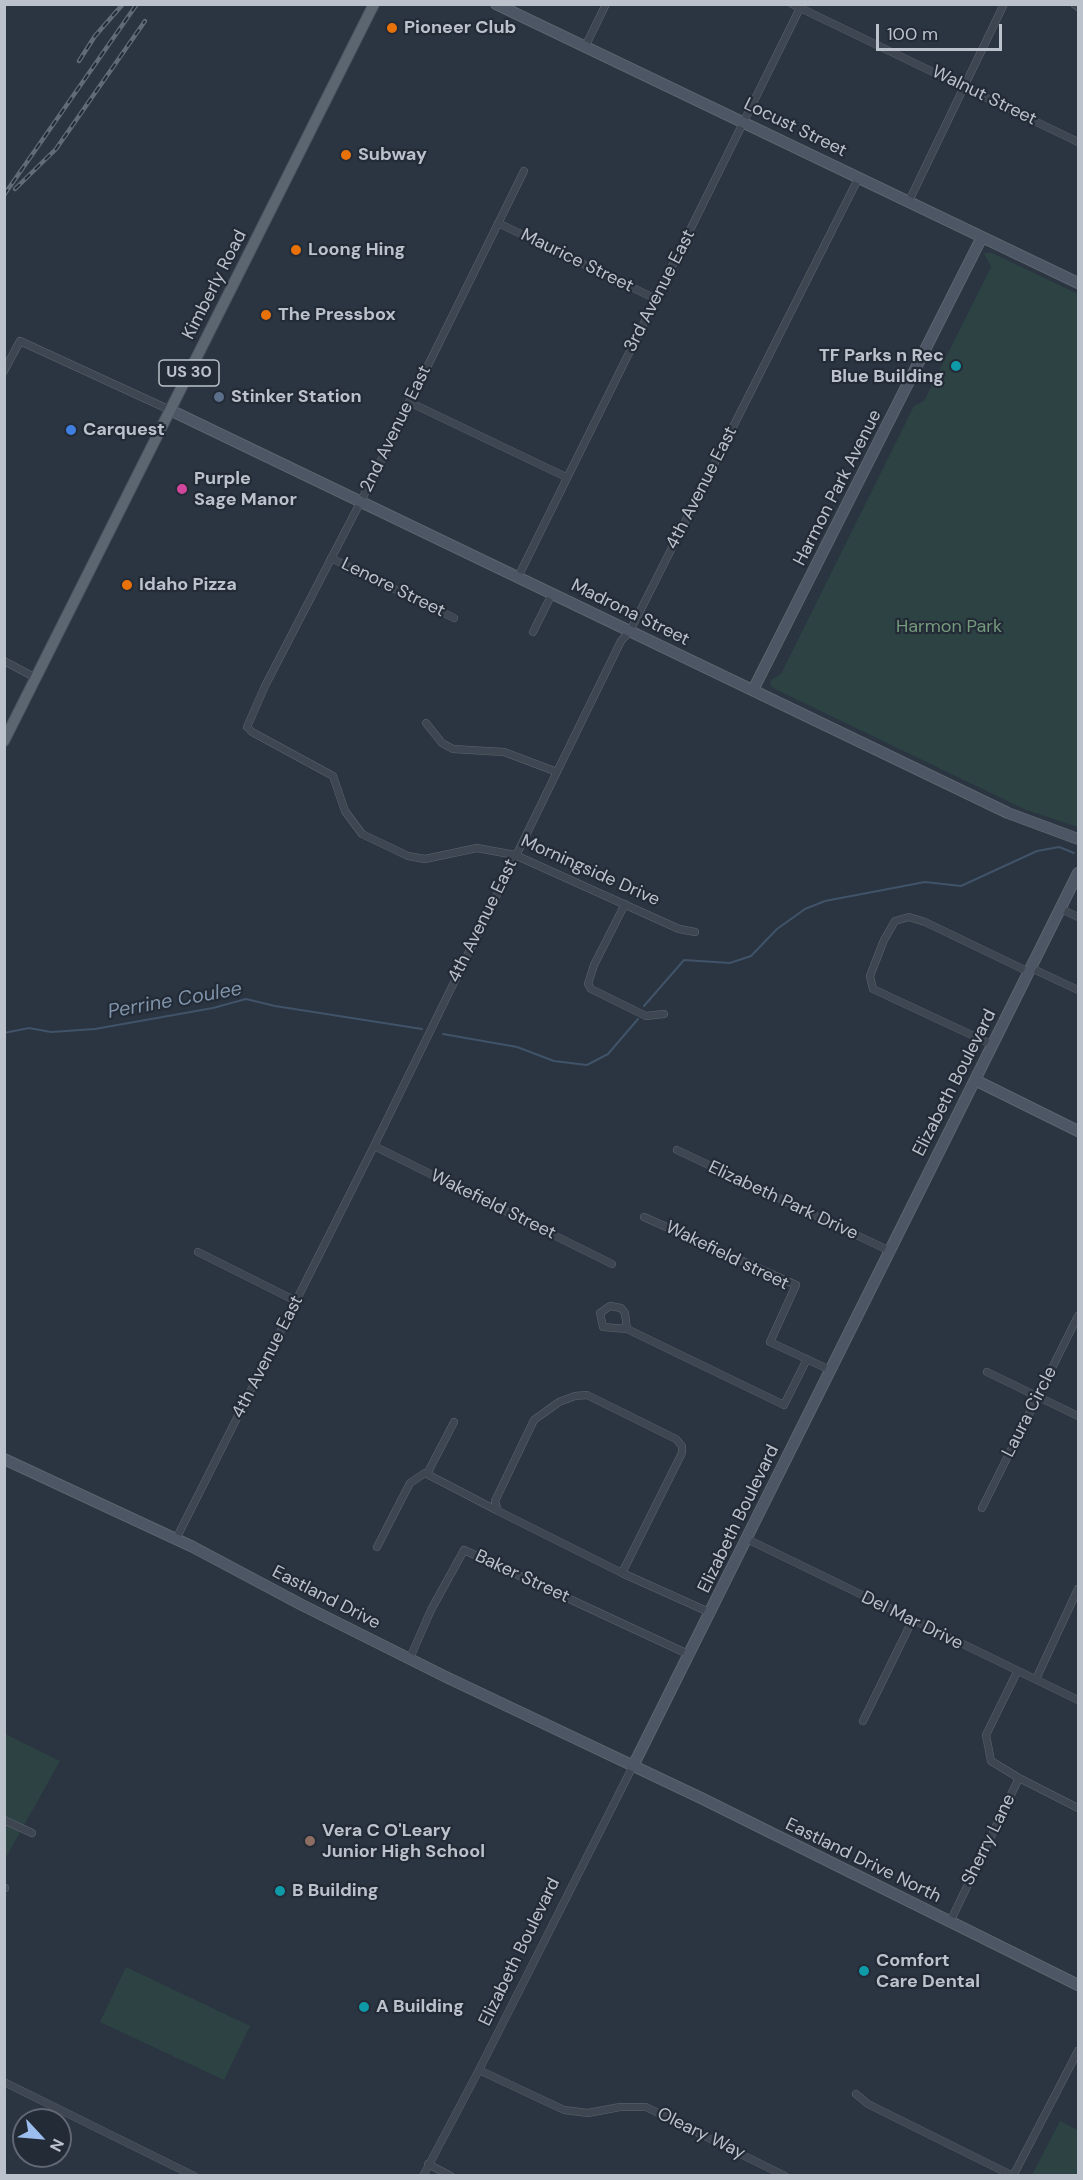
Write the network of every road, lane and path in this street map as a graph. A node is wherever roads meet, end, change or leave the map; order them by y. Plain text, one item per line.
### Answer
1 (374, 4) edge
2 (496, 4) edge
3 (606, 4) edge
4 (792, 4) edge
5 (1004, 4) edge
6 (1074, 4) edge
7 (801, 6) edge
8 (1078, 7) edge
9 (585, 47) junction
10 (964, 86) junction
11 (744, 122) junction
12 (1078, 142) edge
13 (524, 171) dead end
14 (859, 177) junction
15 (909, 201) junction
16 (498, 223) junction
17 (982, 237) junction
18 (1078, 283) edge
19 (656, 299) junction
20 (4, 371) edge
21 (409, 402) junction
22 (170, 410) junction
23 (566, 477) junction
24 (361, 501) junction
25 (332, 558) junction
26 (518, 577) junction
27 (552, 594) junction
28 (454, 618) dead end
29 (630, 631) junction
30 (533, 632) dead end
31 (4, 661) edge
32 (36, 678) junction
33 (265, 686) joint
34 (753, 690) junction
35 (426, 723) dead end
36 (4, 741) edge
37 (556, 772) junction
38 (1078, 839) edge
39 (516, 855) junction
40 (1078, 873) edge
41 (625, 904) junction
42 (1061, 909) junction
43 (1078, 917) edge
44 (695, 932) dead end
45 (1030, 970) junction
46 (1078, 990) edge
47 (664, 1014) dead end
48 (993, 1045) junction
49 (975, 1080) junction
50 (1078, 1131) edge
51 (374, 1146) junction
52 (677, 1150) dead end
53 (644, 1217) dead end
54 (890, 1251) junction
55 (198, 1252) dead end
56 (612, 1264) dead end
57 (296, 1301) junction
58 (1078, 1316) edge
59 (627, 1329) dead end
60 (807, 1359) junction
61 (830, 1370) junction
62 (987, 1372) dead end
63 (1038, 1397) junction
64 (1078, 1416) edge
65 (454, 1422) dead end
66 (4, 1459) edge
67 (428, 1474) junction
68 (982, 1508) dead end
69 (498, 1511) junction
70 (176, 1539) junction
71 (747, 1539) junction
72 (377, 1547) dead end
73 (622, 1573) junction
74 (1078, 1589) edge
75 (711, 1613) junction
76 (912, 1621) junction
77 (690, 1655) junction
78 (410, 1658) junction
79 (1017, 1672) junction
80 (1036, 1679) junction
81 (1078, 1700) edge
82 (863, 1721) dead end
83 (633, 1766) junction
84 (1019, 1778) junction
85 (1078, 1808) edge
86 (4, 1820) edge
87 (32, 1833) dead end
88 (950, 1922) junction
89 (1078, 1985) edge
90 (1078, 2051) edge
91 (479, 2070) junction
92 (4, 2082) edge
93 (856, 2094) dead end
94 (428, 2164) junction
95 (194, 2175) edge
96 (423, 2175) edge
97 (451, 2175) edge
98 (785, 2175) edge
99 (1013, 2175) edge

1 - 22 main road, Kimberly Road / US 30
2 - 9 street, Locust Street
3 - 9 street
4 - 7 street, Walnut Street
5 - 10 street
6 - 8 street
7 - 10 street, Walnut Street
7 - 11 street, 3rd Avenue East
9 - 11 street, Locust Street
10 - 12 street, Walnut Street
10 - 15 street
11 - 14 street, Locust Street
11 - 19 street, 3rd Avenue East
13 - 16 street, 2nd Avenue East
14 - 15 street, Locust Street
14 - 29 street, 4th Avenue East
15 - 17 street, Locust Street
16 - 19 street, Maurice Street
16 - 21 street, 2nd Avenue East
17 - 18 street, Locust Street
17 - 34 street, Harmon Park Avenue
19 - 23 street, 3rd Avenue East
20 - 22 street
21 - 23 street
21 - 24 street, 2nd Avenue East
22 - 24 street, Madrona Street
22 - 32 main road, Kimberly Road / US 30
23 - 26 street, 3rd Avenue East
24 - 25 street, 2nd Avenue East
24 - 26 street, Madrona Street
25 - 28 street, Lenore Street
25 - 33 street, 2nd Avenue East
26 - 27 street, Madrona Street
27 - 29 street, Madrona Street
27 - 30 street
29 - 34 street, Madrona Street
29 - 37 street, 4th Avenue East
31 - 32 street
32 - 36 main road, Kimberly Road / US 30
33 - 39 street, Morningside Drive
34 - 38 street, Madrona Street
35 - 37 street
37 - 39 street, 4th Avenue East
39 - 41 street, Morningside Drive
39 - 51 street, 4th Avenue East
40 - 42 street, Elizabeth Boulevard
41 - 44 street, Morningside Drive
41 - 47 street
42 - 43 street
42 - 45 street, Elizabeth Boulevard
45 - 46 street
45 - 48 street, Elizabeth Boulevard
45 - 48 street
48 - 49 street, Elizabeth Boulevard
49 - 50 street
49 - 54 street, Elizabeth Boulevard
51 - 56 street, Wakefield Street
51 - 57 street, 4th Avenue East
52 - 54 street, Elizabeth Park Drive
53 - 60 street, Wakefield street
54 - 61 street, Elizabeth Boulevard
55 - 57 street
57 - 70 street, 4th Avenue East
58 - 63 street, Laura Circle
59 - 60 street
60 - 61 street, Wakefield street
61 - 71 street, Elizabeth Boulevard
62 - 63 street
63 - 64 street
63 - 68 street, Laura Circle
65 - 67 street
66 - 70 street, Eastland Drive
67 - 69 street
67 - 72 street
69 - 73 street
69 - 73 street
70 - 78 street, Eastland Drive
71 - 75 street, Elizabeth Boulevard
71 - 76 street, Del Mar Drive
73 - 75 street
74 - 80 street
75 - 77 street, Elizabeth Boulevard
76 - 79 street, Del Mar Drive
76 - 82 street
77 - 78 street, Baker Street
77 - 83 street, Elizabeth Boulevard
78 - 83 street, Eastland Drive
79 - 80 street, Del Mar Drive
79 - 84 street, Sherry Lane
80 - 81 street, Del Mar Drive
83 - 88 street, Eastland Drive North
83 - 91 street, Elizabeth Boulevard
84 - 85 street
84 - 88 street, Sherry Lane
86 - 87 street
88 - 89 street, Eastland Drive North
90 - 99 street
91 - 94 street, Elizabeth Boulevard
91 - 98 street, Oleary Way
92 - 95 street
93 - 99 street
94 - 96 street, Elizabeth Boulevard
94 - 97 street

